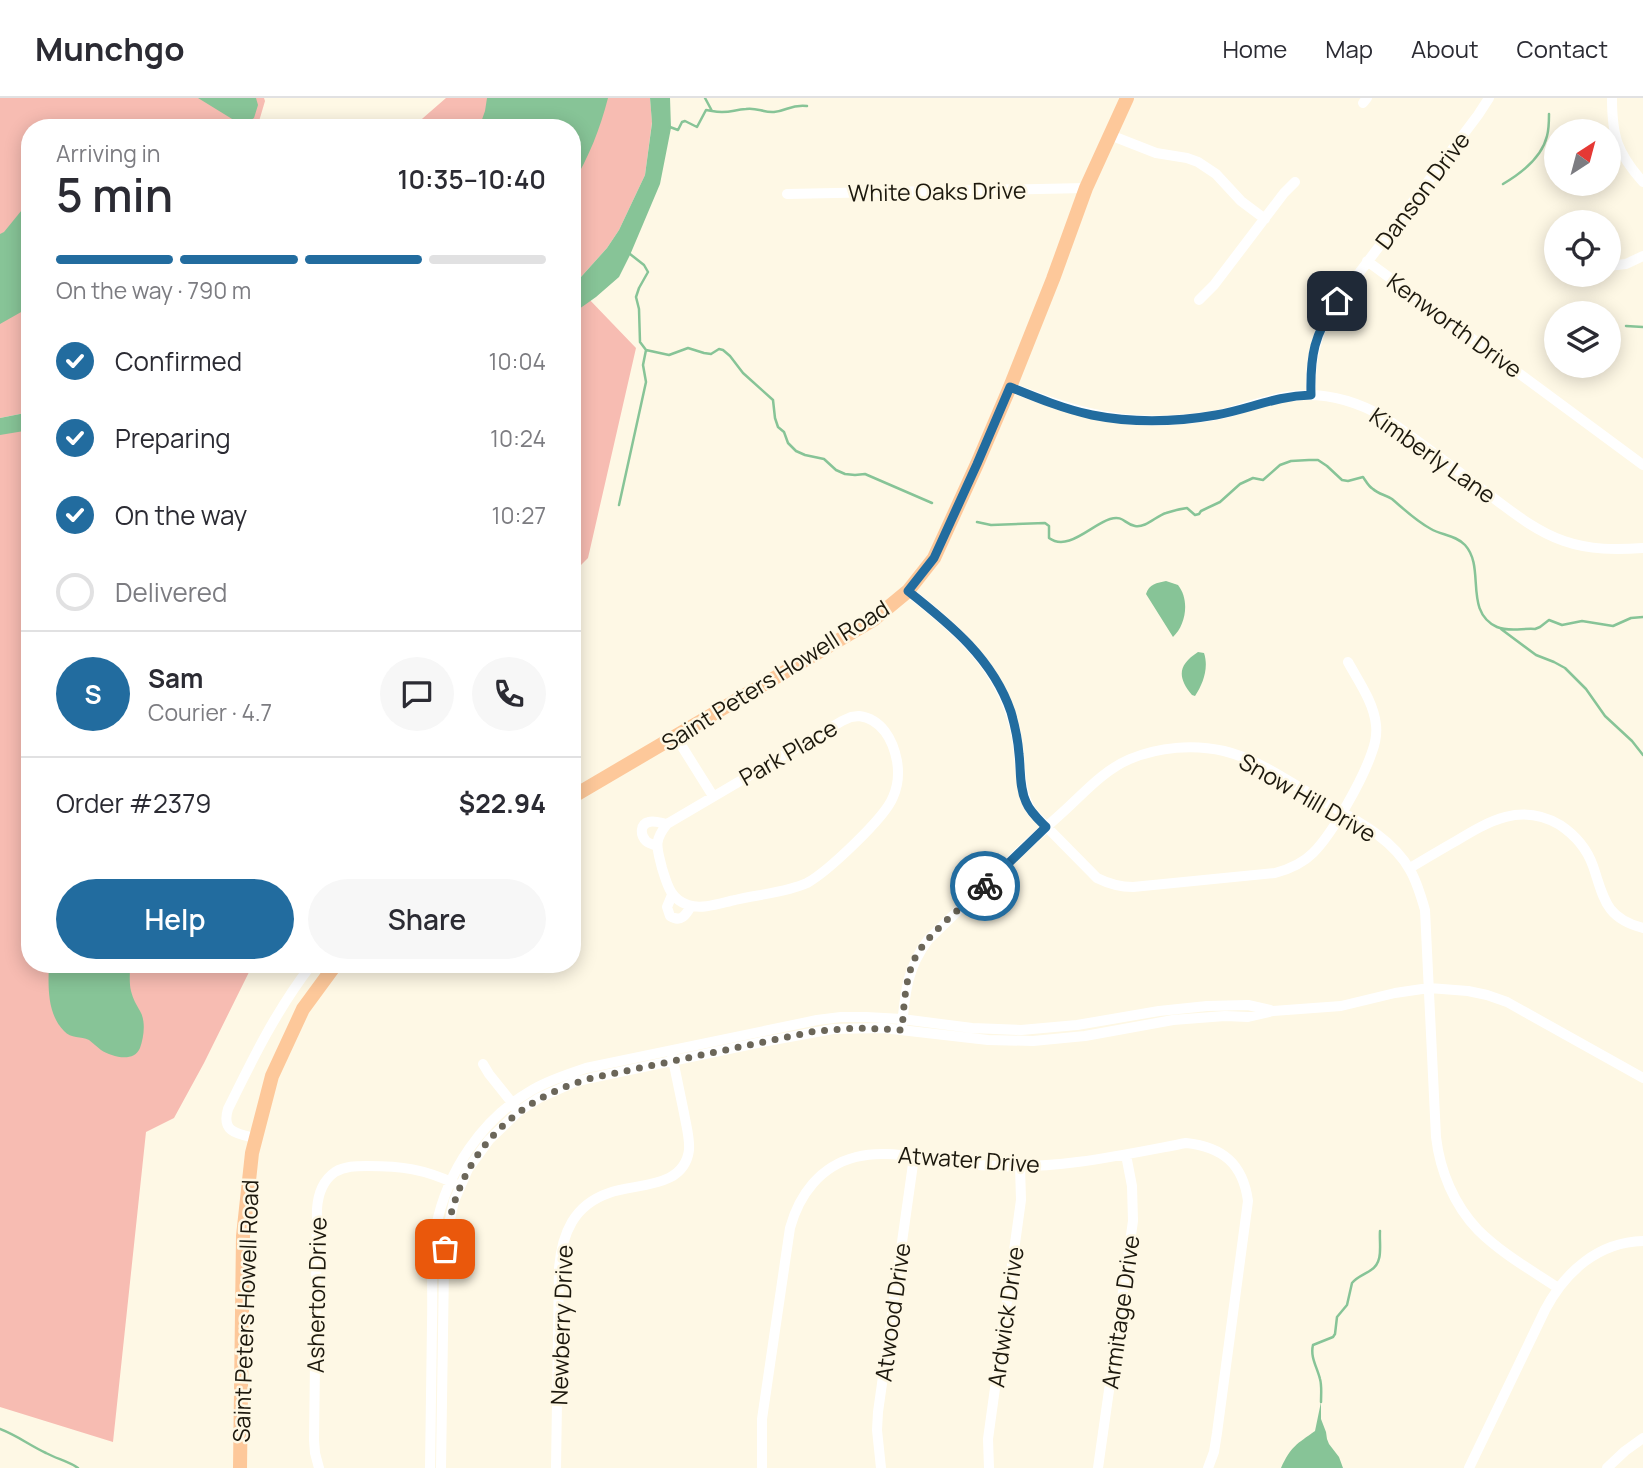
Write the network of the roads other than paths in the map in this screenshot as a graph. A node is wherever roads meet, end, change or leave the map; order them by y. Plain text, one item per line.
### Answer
1 (1126, 98) edge
2 (1489, 98) edge
3 (1612, 98) edge
4 (1110, 135) junction
5 (1643, 181) edge
6 (1295, 182) dead end
7 (1086, 188) junction
8 (787, 194) dead end
9 (1265, 219) junction
10 (1643, 256) edge
11 (1367, 261) junction
12 (1621, 265) edge
13 (1199, 300) dead end
14 (1010, 387) junction
15 (1311, 395) junction
16 (1643, 465) edge
17 (1643, 548) edge
18 (908, 591) junction
19 (1348, 662) dead end
20 (676, 737) junction
21 (581, 792) edge
22 (713, 796) junction
23 (1341, 812) junction
24 (667, 824) junction
25 (1046, 827) junction
26 (657, 846) junction
27 (1410, 868) junction
28 (672, 895) junction
29 (691, 906) junction
30 (1643, 928) edge
31 (305, 973) edge
32 (329, 973) edge
33 (1429, 988) junction
34 (902, 1025) junction
35 (672, 1055) junction
36 (483, 1063) dead end
37 (1643, 1078) edge
38 (516, 1107) junction
39 (255, 1138) junction
40 (1126, 1155) junction
41 (914, 1157) junction
42 (1020, 1166) junction
43 (455, 1183) junction
44 (1643, 1241) edge
45 (1558, 1288) junction
46 (1643, 1438) edge
47 (240, 1468) edge
48 (319, 1468) edge
49 (430, 1468) edge
50 (441, 1468) edge
51 (556, 1468) edge
52 (762, 1468) edge
53 (881, 1468) edge
54 (989, 1468) edge
55 (1098, 1468) edge
56 (1208, 1468) edge
57 (1469, 1468) edge
58 (1607, 1468) edge

1 - 4 main road, Saint Peters Howell Road
2 - 11 street, Danson Drive
3 - 5 street
4 - 7 main road, Saint Peters Howell Road
4 - 9 street
6 - 9 street
7 - 8 street, White Oaks Drive
7 - 14 main road, Saint Peters Howell Road
9 - 13 street
10 - 12 street
11 - 15 street, Danson Drive
11 - 16 street, Kenworth Drive
14 - 15 street, Kimberly Lane
14 - 18 main road, Saint Peters Howell Road
15 - 17 street, Kimberly Lane
18 - 20 main road, Saint Peters Howell Road
18 - 25 street
19 - 23 street
20 - 21 main road, Saint Peters Howell Road
20 - 22 street, Park Place
22 - 24 street, Park Place
22 - 29 street, Park Place
23 - 25 street, Snow Hill Drive
23 - 25 street
23 - 27 street, Snow Hill Drive
24 - 26 street
24 - 26 street, Park Place
25 - 34 street, Snow Hill Drive
26 - 28 street, Park Place
27 - 30 street
27 - 33 street, Snow Hill Drive
28 - 29 street
28 - 29 street, Park Place
31 - 39 street
32 - 39 main road, Saint Peters Howell Road
33 - 34 street
33 - 37 street
33 - 45 street, Snow Hill Drive
34 - 35 street
35 - 38 street
35 - 51 street, Newberry Drive
36 - 38 street
38 - 43 street
39 - 47 main road, Saint Peters Howell Road
40 - 42 street, Atwater Drive
40 - 55 street, Armitage Drive
40 - 56 street, Atwater Drive
41 - 42 street, Atwater Drive
41 - 52 street, Atwater Drive
41 - 53 street, Atwood Drive
42 - 54 street, Ardwick Drive
43 - 48 street, Asherton Drive
43 - 49 street
43 - 50 street
44 - 45 street
45 - 57 street
46 - 58 street

